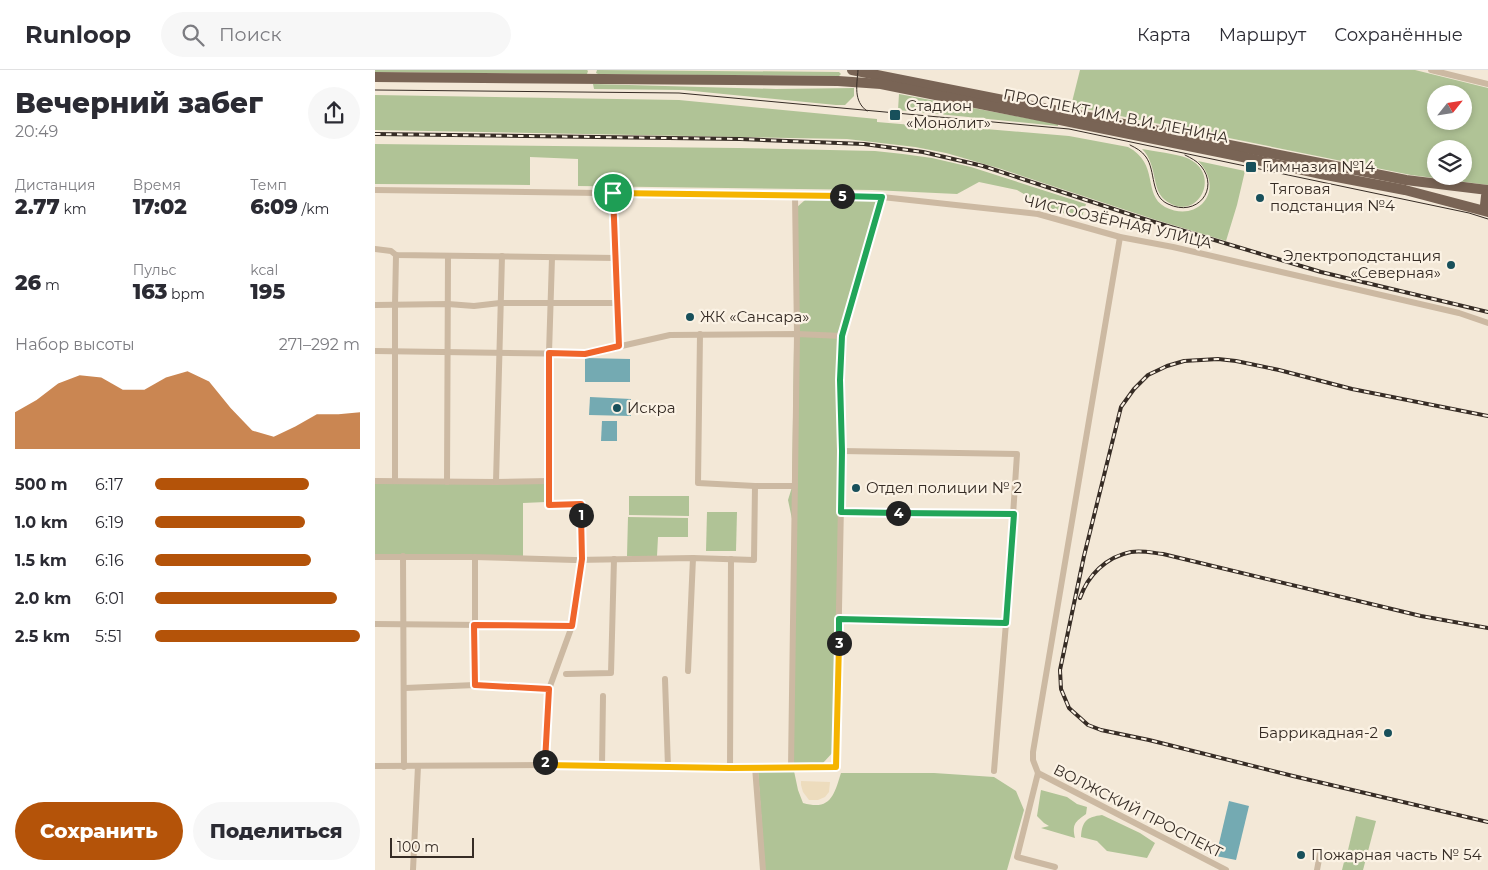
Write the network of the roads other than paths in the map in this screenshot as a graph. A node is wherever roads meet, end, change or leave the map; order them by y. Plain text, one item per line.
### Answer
1 (852, 70) edge
2 (1431, 70) edge
3 (592, 74) edge
4 (375, 77) edge
5 (1488, 84) edge
6 (375, 190) edge
7 (1488, 190) edge
8 (613, 193) junction
9 (1488, 194) edge
10 (795, 195) junction
11 (882, 197) junction
12 (1488, 211) edge
13 (1120, 237) junction
14 (375, 249) edge
15 (396, 255) junction
16 (448, 256) junction
17 (502, 256) junction
18 (552, 258) junction
19 (616, 258) junction
20 (500, 303) junction
21 (551, 303) junction
22 (618, 303) junction
23 (447, 304) junction
24 (375, 305) edge
25 (395, 305) junction
26 (1488, 323) edge
27 (701, 334) junction
28 (797, 334) junction
29 (842, 336) junction
30 (619, 346) junction
31 (375, 351) edge
32 (396, 351) junction
33 (447, 352) junction
34 (499, 353) junction
35 (549, 353) junction
36 (842, 451) junction
37 (375, 481) edge
38 (395, 481) junction
39 (549, 481) junction
40 (447, 482) junction
41 (496, 482) junction
42 (755, 486) junction
43 (795, 486) junction
44 (841, 512) junction
45 (1014, 514) junction
46 (403, 556) junction
47 (375, 557) edge
48 (475, 558) junction
49 (693, 558) junction
50 (582, 559) junction
51 (614, 559) junction
52 (731, 559) junction
53 (839, 619) junction
54 (1006, 623) junction
55 (375, 624) edge
56 (404, 625) junction
57 (474, 625) junction
58 (572, 626) junction
59 (688, 671) dead end
60 (566, 674) dead end
61 (665, 679) dead end
62 (475, 685) junction
63 (405, 688) junction
64 (549, 689) junction
65 (603, 696) dead end
66 (545, 765) junction
67 (375, 766) edge
68 (418, 766) junction
69 (602, 766) junction
70 (405, 767) junction
71 (668, 767) junction
72 (755, 767) junction
73 (791, 767) junction
74 (730, 768) junction
75 (994, 771) dead end
76 (1038, 773) junction
77 (1320, 854) dead end
78 (1055, 867) dead end
79 (413, 870) edge
80 (763, 870) edge
81 (1226, 870) edge
82 (1317, 870) edge

1 - 7 main road, ПРОСПЕКТ ИМ. В.И. ЛЕНИНА
2 - 5 street
3 - 4 main road, ПРОСПЕКТ ИМ. В.И. ЛЕНИНА
3 - 12 main road, ПРОСПЕКТ ИМ. В.И. ЛЕНИНА
6 - 8 street, ЧИСТООЗЁРНАЯ УЛИЦА
8 - 10 street, ЧИСТООЗЁРНАЯ УЛИЦА
8 - 19 street
9 - 12 main road
10 - 11 street, ЧИСТООЗЁРНАЯ УЛИЦА
10 - 28 street
11 - 13 street, ЧИСТООЗЁРНАЯ УЛИЦА
11 - 29 street
13 - 26 street, ЧИСТООЗЁРНАЯ УЛИЦА
13 - 76 street
14 - 15 street
15 - 16 street
15 - 25 street
16 - 17 street
16 - 23 street
17 - 18 street
17 - 20 street
18 - 19 street
18 - 21 street
19 - 22 street
20 - 21 street
20 - 23 street
20 - 34 street
21 - 22 street
21 - 35 street
22 - 30 street
23 - 25 street
23 - 33 street
24 - 25 street
25 - 32 street
27 - 28 street
27 - 30 street
27 - 42 street
28 - 29 street
28 - 43 street
29 - 36 street
30 - 35 street
31 - 32 street
32 - 33 street
32 - 38 street
33 - 34 street
33 - 40 street
34 - 35 street
34 - 41 street
35 - 39 street
36 - 44 street
36 - 45 street
37 - 38 street
38 - 40 street
39 - 41 street
39 - 50 street
40 - 41 street
42 - 43 street
42 - 52 street
43 - 73 street
44 - 45 street
44 - 53 street
45 - 54 street
46 - 47 street
46 - 48 street
46 - 56 street
48 - 50 street
48 - 57 street
49 - 51 street
49 - 52 street
49 - 59 street
50 - 51 street
50 - 58 street
51 - 60 street
52 - 74 street
53 - 54 street
53 - 73 street
54 - 75 street
55 - 56 street
56 - 57 street
56 - 63 street
57 - 58 street
57 - 62 street
58 - 64 street
61 - 71 street
62 - 63 street
62 - 64 street
63 - 70 street
64 - 66 street
65 - 69 street
66 - 68 street
66 - 69 street
67 - 70 street
68 - 70 street
68 - 79 street
69 - 71 street
71 - 74 street
72 - 73 street
72 - 74 street
72 - 80 street
76 - 78 street
76 - 81 street, ВОЛЖСКИЙ ПРОСПЕКТ
77 - 82 street

